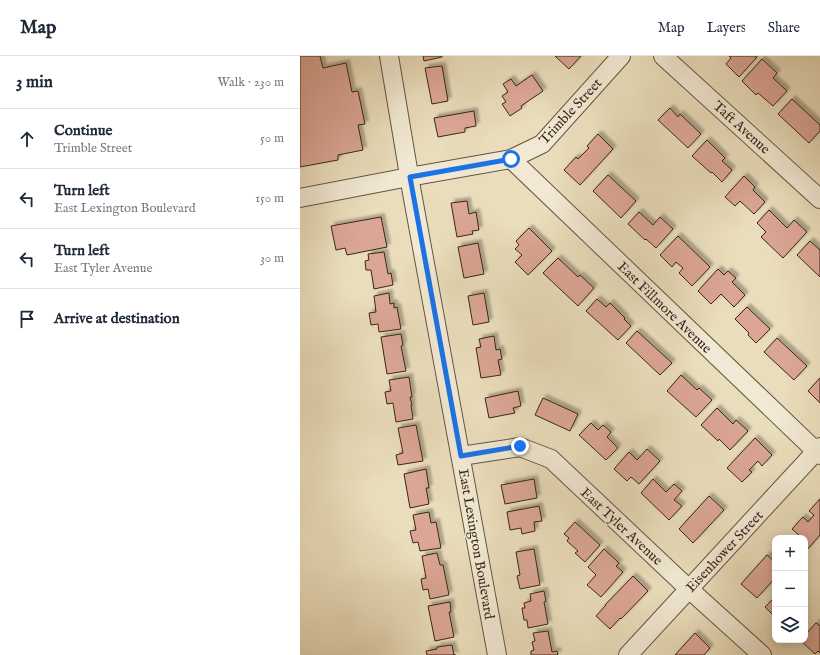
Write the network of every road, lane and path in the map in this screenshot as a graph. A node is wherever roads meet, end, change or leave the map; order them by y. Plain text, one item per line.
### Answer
1 (389, 56) edge
2 (621, 56) edge
3 (663, 56) edge
4 (511, 159) junction
5 (410, 177) junction
6 (300, 198) edge
7 (820, 199) edge
8 (819, 451) edge
9 (461, 456) junction
10 (690, 590) junction
11 (498, 655) edge
12 (628, 655) edge
13 (762, 655) edge

1 - 5 street, East Lexington Boulevard
2 - 4 street, Trimble Street
3 - 7 street, Taft Avenue
4 - 5 street, Trimble Street
4 - 8 street, East Fillmore Avenue
5 - 6 street, Trimble Street
5 - 9 street, East Lexington Boulevard
8 - 10 street, Eisenhower Street
9 - 10 street, East Tyler Avenue
9 - 11 street, East Lexington Boulevard
10 - 12 street, Eisenhower Street
10 - 13 street, East Tyler Avenue

